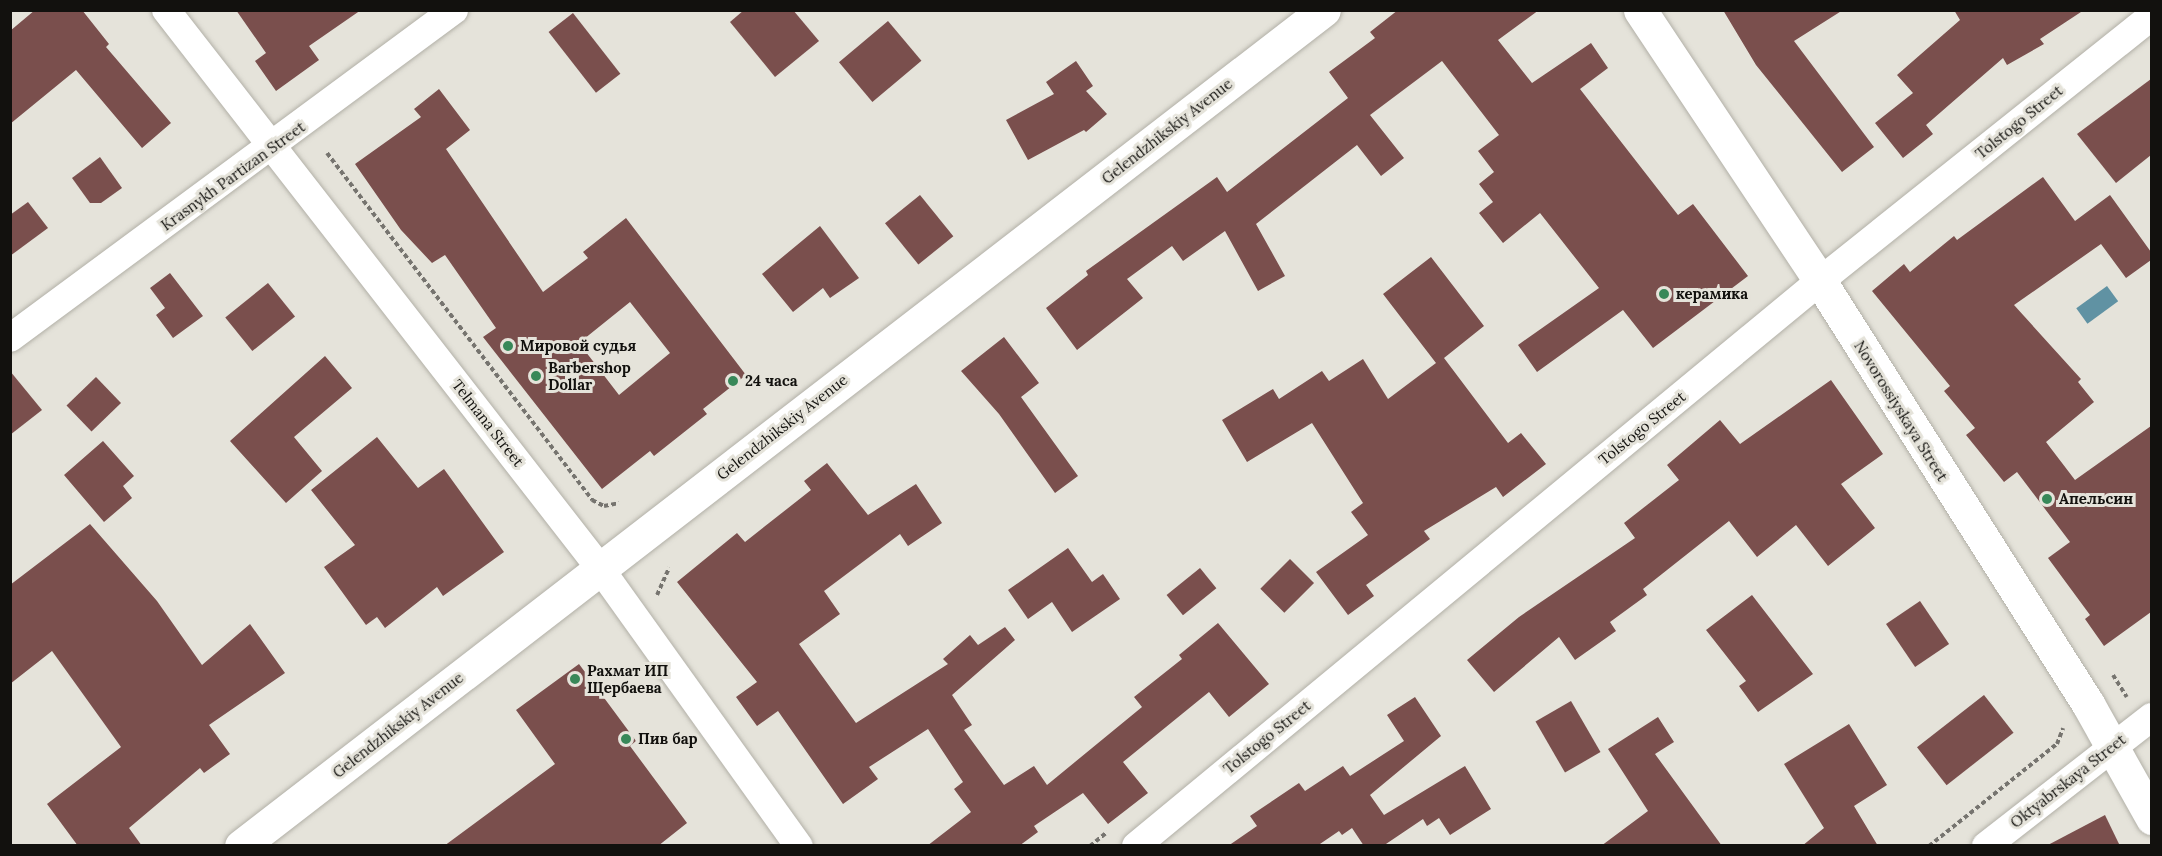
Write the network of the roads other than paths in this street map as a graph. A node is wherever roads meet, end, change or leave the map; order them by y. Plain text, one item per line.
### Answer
1 (166, 10) edge
2 (454, 10) edge
3 (1324, 10) edge
4 (1640, 10) edge
5 (2151, 16) edge
6 (274, 147) junction
7 (1820, 281) junction
8 (10, 338) edge
9 (599, 567) junction
10 (2151, 717) edge
11 (2113, 746) junction
12 (2151, 818) edge
13 (241, 846) edge
14 (799, 846) edge
15 (1136, 846) edge
16 (1986, 846) edge

1 - 6 street, Telmana Street
2 - 6 street, Krasnykh Partizan Street
3 - 9 main road, Gelendzhikskiy Avenue
4 - 7 main road, Novorossiyskaya Street
5 - 7 street, Tolstogo Street
6 - 8 street, Krasnykh Partizan Street
6 - 9 street, Telmana Street
7 - 11 main road, Novorossiyskaya Street
7 - 15 street, Tolstogo Street
9 - 13 main road, Gelendzhikskiy Avenue
9 - 14 street, Telmana Street
10 - 11 street, Oktyabrskaya Street
11 - 12 main road, Novorossiyskaya Street
11 - 16 street, Oktyabrskaya Street

